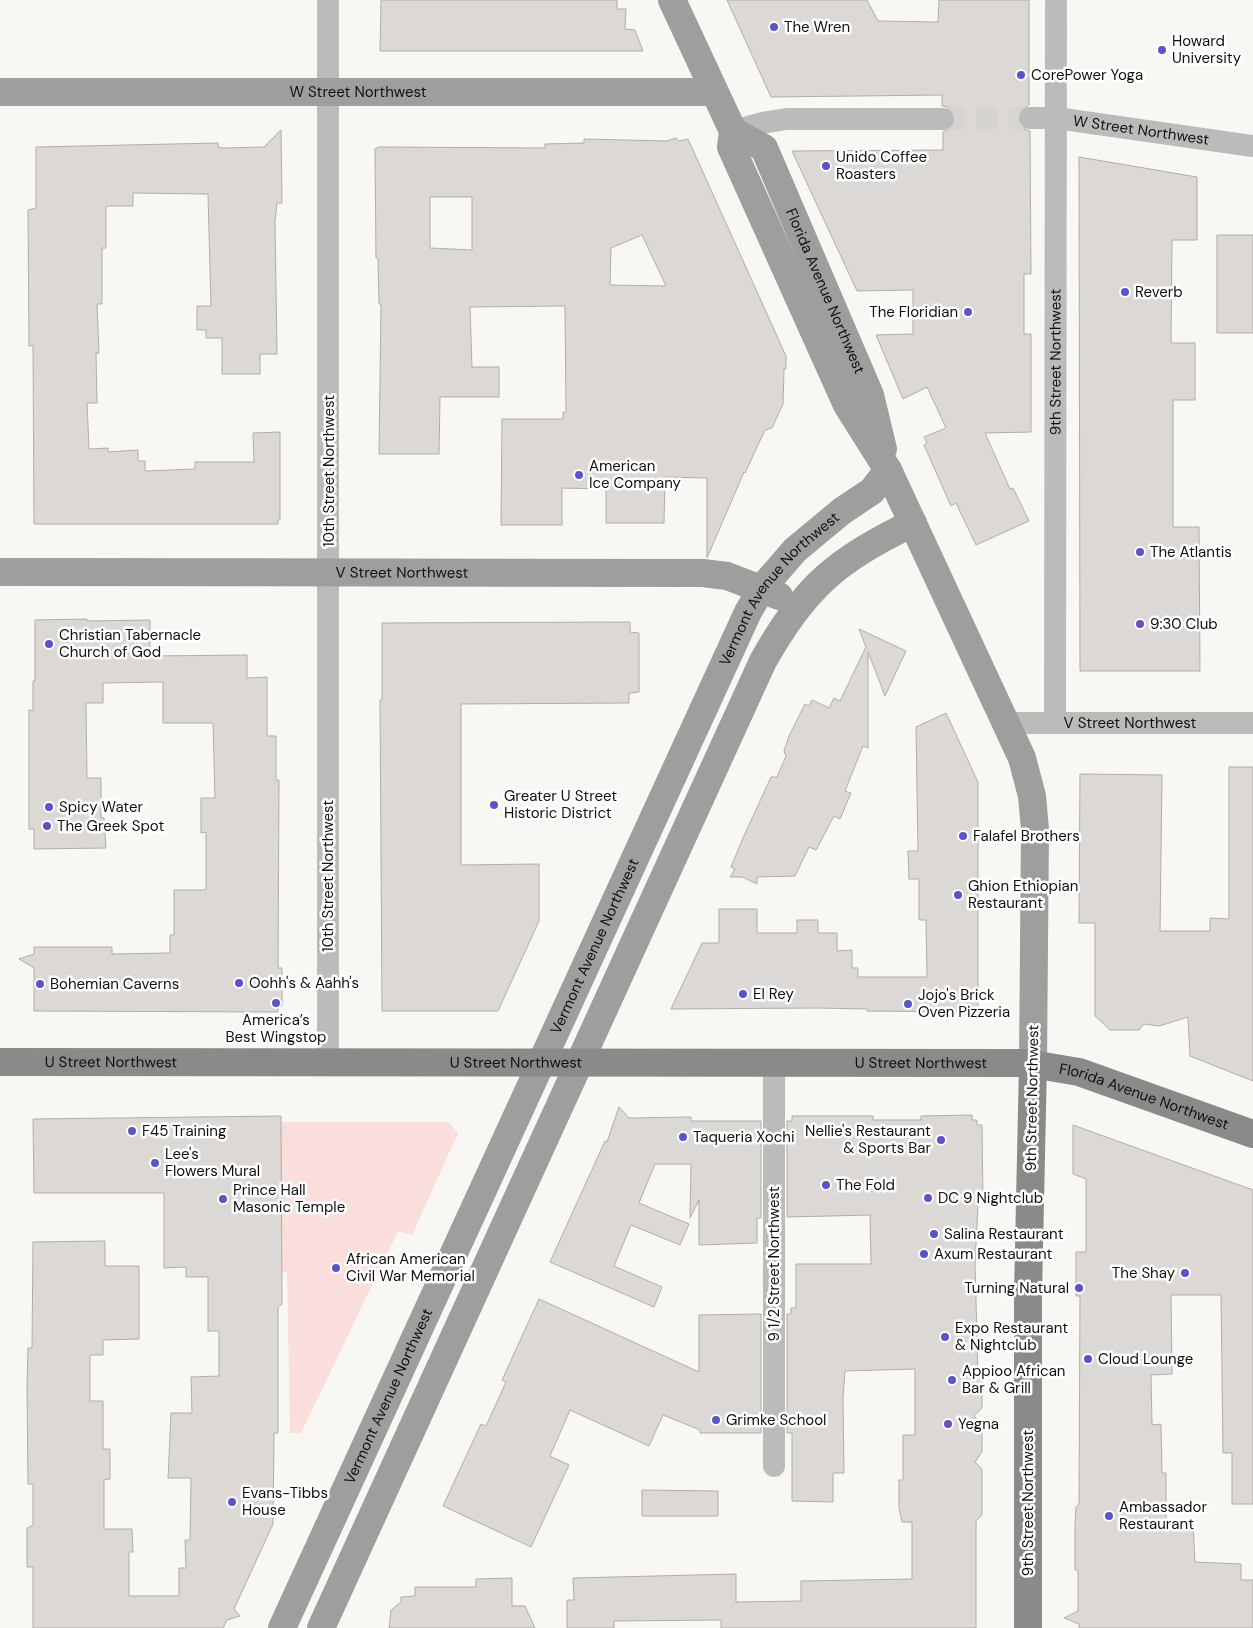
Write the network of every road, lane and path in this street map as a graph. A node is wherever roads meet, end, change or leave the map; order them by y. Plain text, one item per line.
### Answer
1 (328, 0) edge
2 (672, 0) edge
3 (1056, 0) edge
4 (0, 92) edge
5 (328, 92) junction
6 (714, 92) junction
7 (1030, 118) tunnel mouth
8 (1056, 118) junction
9 (943, 119) tunnel mouth
10 (733, 132) junction
11 (1253, 146) edge
12 (888, 470) junction
13 (913, 523) junction
14 (0, 572) edge
15 (329, 572) junction
16 (762, 588) junction
17 (798, 605) junction
18 (1006, 723) junction
19 (1055, 723) junction
20 (1253, 723) edge
21 (542, 1061) junction
22 (0, 1062) edge
23 (328, 1062) junction
24 (579, 1062) junction
25 (774, 1062) junction
26 (1033, 1063) junction
27 (1253, 1134) edge
28 (423, 1320) junction
29 (454, 1334) junction
30 (774, 1466) dead end
31 (282, 1628) edge
32 (321, 1628) edge
33 (1028, 1628) edge

1 - 5 street, 10th Street Northwest
2 - 6 street
3 - 8 street, 9th Street Northwest
4 - 5 street, W Street Northwest
5 - 6 street, W Street Northwest
5 - 15 street, 10th Street Northwest
6 - 10 street
7 - 8 street, W Street Northwest
8 - 11 street, W Street Northwest
8 - 19 street, 9th Street Northwest
9 - 10 street
10 - 12 street, Florida Avenue Northwest
12 - 13 street, Florida Avenue Northwest
12 - 16 street, Vermont Avenue Northwest
13 - 17 street, Vermont Avenue Northwest
13 - 18 street, Florida Avenue Northwest
14 - 15 street, V Street Northwest
15 - 16 street, V Street Northwest
15 - 23 street, 10th Street Northwest
16 - 17 street, V Street Northwest
16 - 21 street, Vermont Avenue Northwest
17 - 24 street, Vermont Avenue Northwest
18 - 19 street, V Street Northwest
18 - 26 street, 9th Street Northwest
19 - 20 street, V Street Northwest
21 - 23 main road, U Street Northwest
21 - 24 main road, U Street Northwest
21 - 28 street, Vermont Avenue Northwest
22 - 23 main road, U Street Northwest
24 - 25 main road, U Street Northwest
24 - 29 street, Vermont Avenue Northwest
25 - 26 main road, U Street Northwest
25 - 30 street, 9 1/2 Street Northwest
26 - 27 main road, Florida Avenue Northwest
26 - 33 main road, 9th Street Northwest
28 - 29 street
28 - 31 street, Vermont Avenue Northwest
29 - 32 street, Vermont Avenue Northwest

